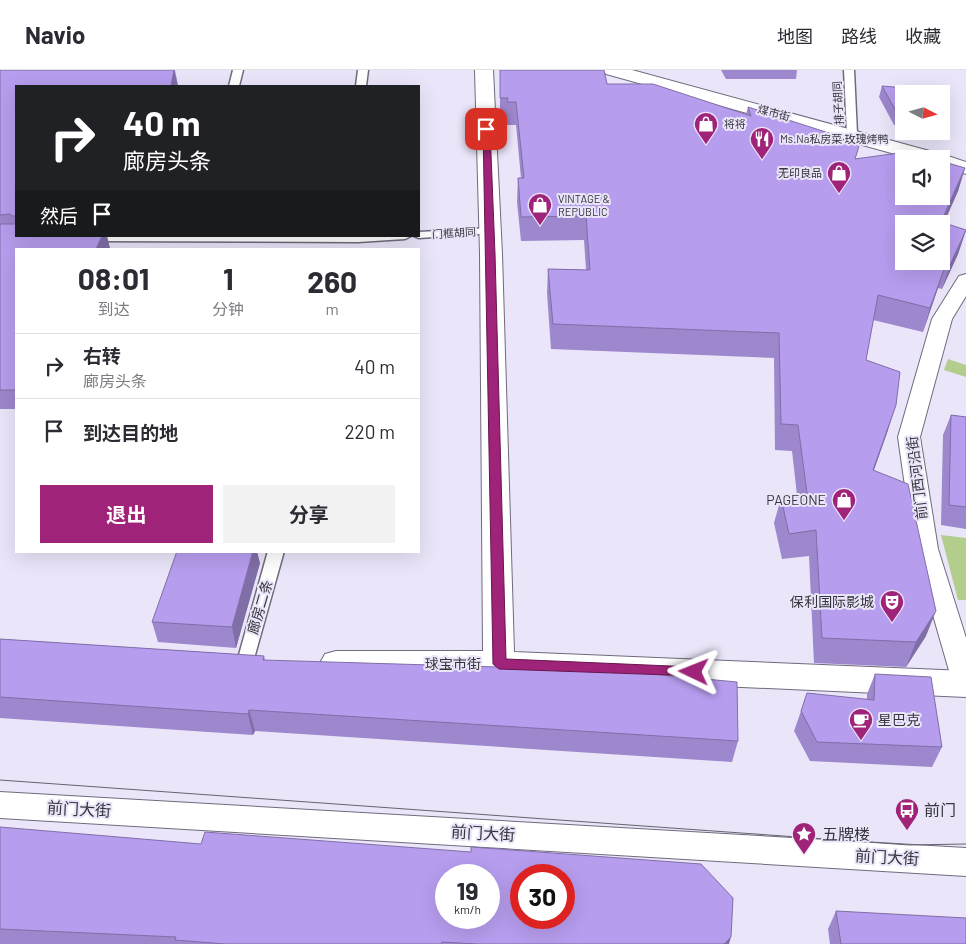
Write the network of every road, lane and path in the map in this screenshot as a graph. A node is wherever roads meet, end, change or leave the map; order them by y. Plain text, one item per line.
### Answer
1 (238, 70) edge
2 (363, 70) edge
3 (484, 70) edge
4 (612, 70) edge
5 (849, 70) edge
6 (234, 85) edge
7 (362, 85) edge
8 (852, 134) junction
9 (906, 150) edge
10 (950, 163) edge
11 (966, 168) edge
12 (490, 231) junction
13 (420, 235) edge
14 (395, 237) edge
15 (77, 238) edge
16 (191, 241) edge
17 (357, 241) edge
18 (966, 280) edge
19 (276, 553) edge
20 (260, 661) joint
21 (499, 664) junction
22 (966, 683) edge
23 (0, 805) edge
24 (966, 862) edge

1 - 6 lane
2 - 7 lane
3 - 12 street
4 - 8 street, 煤市街
5 - 8 lane, 排子胡同
8 - 9 street, 煤市街
10 - 11 street
12 - 13 lane, 门框胡同
12 - 21 street
14 - 17 lane
15 - 16 lane
16 - 17 lane
18 - 22 street, 前门西河沿街
19 - 20 lane, 廊房二条
20 - 21 street, 球宝市街
21 - 22 street, 球宝市街
23 - 24 street, 前门大街

